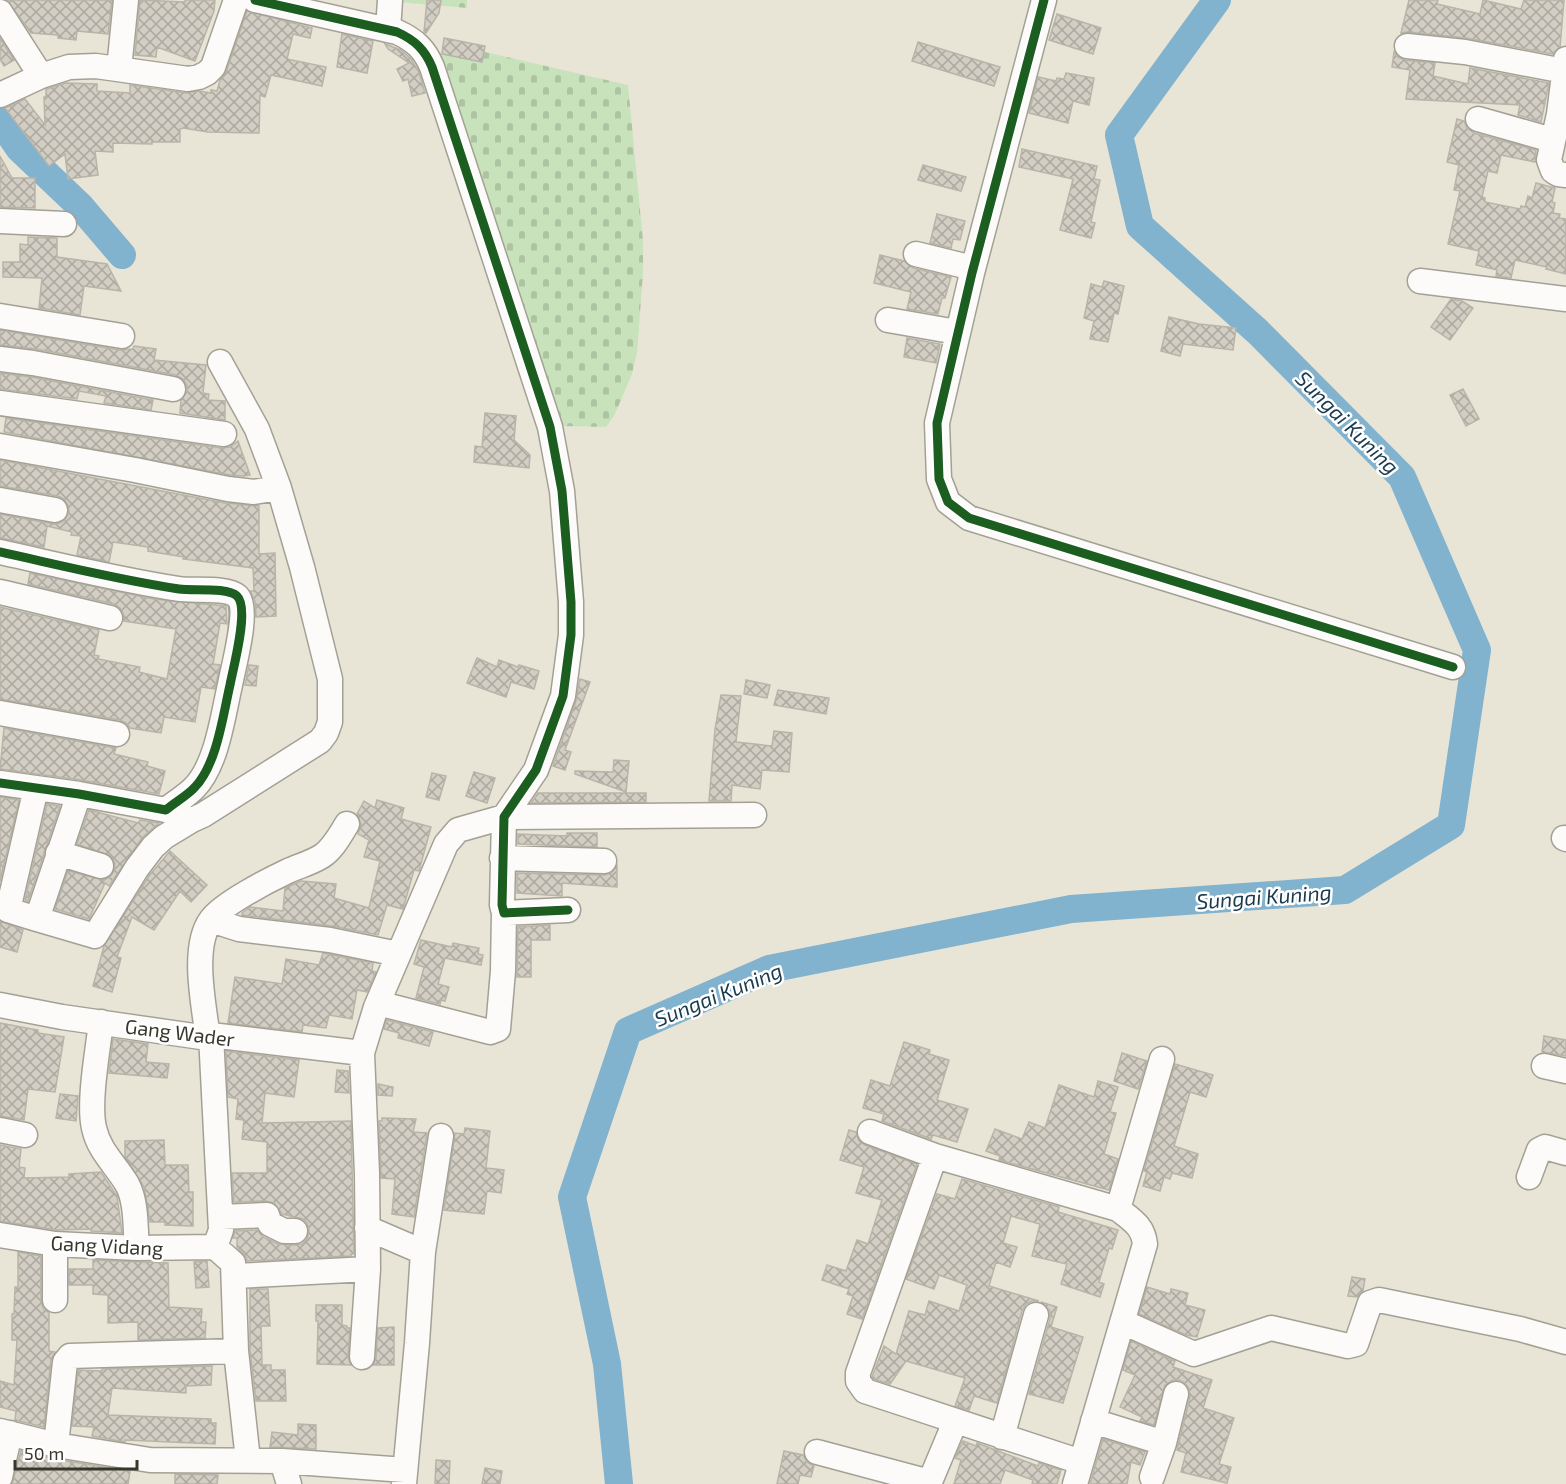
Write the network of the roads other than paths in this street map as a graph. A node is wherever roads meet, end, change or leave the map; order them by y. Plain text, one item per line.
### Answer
1 (126, 0) edge
2 (236, 0) edge
3 (255, 0) edge
4 (390, 0) edge
5 (1044, 0) edge
6 (0, 12) edge
7 (388, 30) junction
8 (1407, 46) dead end
9 (1565, 65) edge
10 (119, 69) junction
11 (41, 76) junction
12 (6, 92) edge
13 (1478, 119) dead end
14 (1552, 140) junction
15 (1566, 175) edge
16 (0, 221) edge
17 (64, 224) dead end
18 (916, 254) dead end
19 (973, 267) junction
20 (1420, 281) dead end
21 (1566, 299) edge
22 (0, 316) edge
23 (888, 320) dead end
24 (957, 332) junction
25 (122, 336) dead end
26 (0, 360) edge
27 (219, 362) dead end
28 (173, 389) dead end
29 (0, 403) edge
30 (224, 434) dead end
31 (0, 446) edge
32 (279, 488) junction
33 (0, 500) edge
34 (56, 510) dead end
35 (0, 552) edge
36 (0, 592) edge
37 (110, 618) dead end
38 (1453, 667) dead end
39 (0, 713) edge
40 (117, 734) dead end
41 (0, 783) edge
42 (36, 788) junction
43 (79, 794) junction
44 (166, 810) junction
45 (754, 815) dead end
46 (504, 817) junction
47 (192, 820) junction
48 (346, 824) dead end
49 (58, 853) junction
50 (502, 858) junction
51 (604, 861) dead end
52 (101, 866) dead end
53 (4, 909) edge
54 (568, 910) dead end
55 (504, 913) junction
56 (37, 919) junction
57 (211, 920) junction
58 (398, 954) junction
59 (378, 1003) junction
60 (0, 1005) edge
61 (101, 1022) junction
62 (209, 1036) junction
63 (362, 1053) junction
64 (1162, 1059) dead end
65 (0, 1130) edge
66 (870, 1132) dead end
67 (25, 1135) dead end
68 (441, 1136) dead end
69 (1566, 1153) edge
70 (935, 1155) junction
71 (1529, 1177) dead end
72 (1118, 1209) junction
73 (221, 1217) junction
74 (367, 1228) junction
75 (295, 1232) dead end
76 (0, 1235) edge
77 (55, 1244) junction
78 (215, 1247) junction
79 (136, 1248) junction
80 (423, 1252) junction
81 (368, 1269) junction
82 (235, 1276) junction
83 (55, 1300) dead end
84 (1036, 1315) dead end
85 (1123, 1322) junction
86 (1566, 1342) edge
87 (228, 1352) junction
88 (362, 1357) dead end
89 (1176, 1394) dead end
90 (1093, 1421) junction
91 (955, 1422) junction
92 (5, 1432) edge
93 (1002, 1437) junction
94 (1164, 1443) junction
95 (56, 1445) junction
96 (817, 1452) dead end
97 (236, 1461) junction
98 (282, 1461) junction
99 (1078, 1473) edge
100 (0, 1477) edge
101 (404, 1477) edge
102 (1152, 1477) dead end
103 (929, 1483) edge
104 (289, 1484) edge

1 - 10 street
2 - 10 street
3 - 7 street
4 - 7 street
5 - 19 street
6 - 11 street
7 - 46 street
8 - 9 street
9 - 14 street
10 - 11 street
11 - 12 street
13 - 14 street
14 - 15 street
16 - 17 street
18 - 19 street
19 - 24 street
20 - 21 street
22 - 25 street
23 - 24 street
24 - 38 street
26 - 28 street
27 - 32 street
29 - 30 street
31 - 32 street
32 - 47 street
33 - 34 street
35 - 44 street
36 - 37 street
39 - 40 street
41 - 42 street
42 - 43 street
42 - 53 street
43 - 44 street
43 - 49 street
44 - 47 street
45 - 46 street
46 - 50 street
46 - 58 street
47 - 56 street
48 - 57 street
49 - 52 street
49 - 56 street
50 - 51 street
50 - 55 street
53 - 56 street
54 - 55 street
55 - 59 street
57 - 58 street
57 - 62 street
58 - 59 street
59 - 63 street
60 - 61 street, Gang Wader
61 - 62 street, Gang Wader
61 - 79 street
62 - 63 street, Gang Wader
62 - 73 street
63 - 74 street
64 - 72 street
65 - 67 street
66 - 70 street
68 - 80 street
69 - 71 street
70 - 72 street
70 - 91 street
72 - 85 street
73 - 75 street
73 - 78 street
74 - 80 street
74 - 81 street
76 - 77 street, Gang Vidang
77 - 79 street, Gang Vidang
77 - 83 street
78 - 79 street, Gang Vidang
78 - 82 street
80 - 101 street
81 - 82 street
81 - 88 street
82 - 87 street
84 - 93 street
85 - 86 street
85 - 90 street
87 - 95 street
87 - 97 street
89 - 94 street
90 - 94 street
90 - 99 street
91 - 93 street
91 - 103 street
92 - 95 street
92 - 100 street
93 - 99 street
94 - 102 street
95 - 97 street
96 - 103 street
97 - 98 street
98 - 101 street
98 - 104 street

